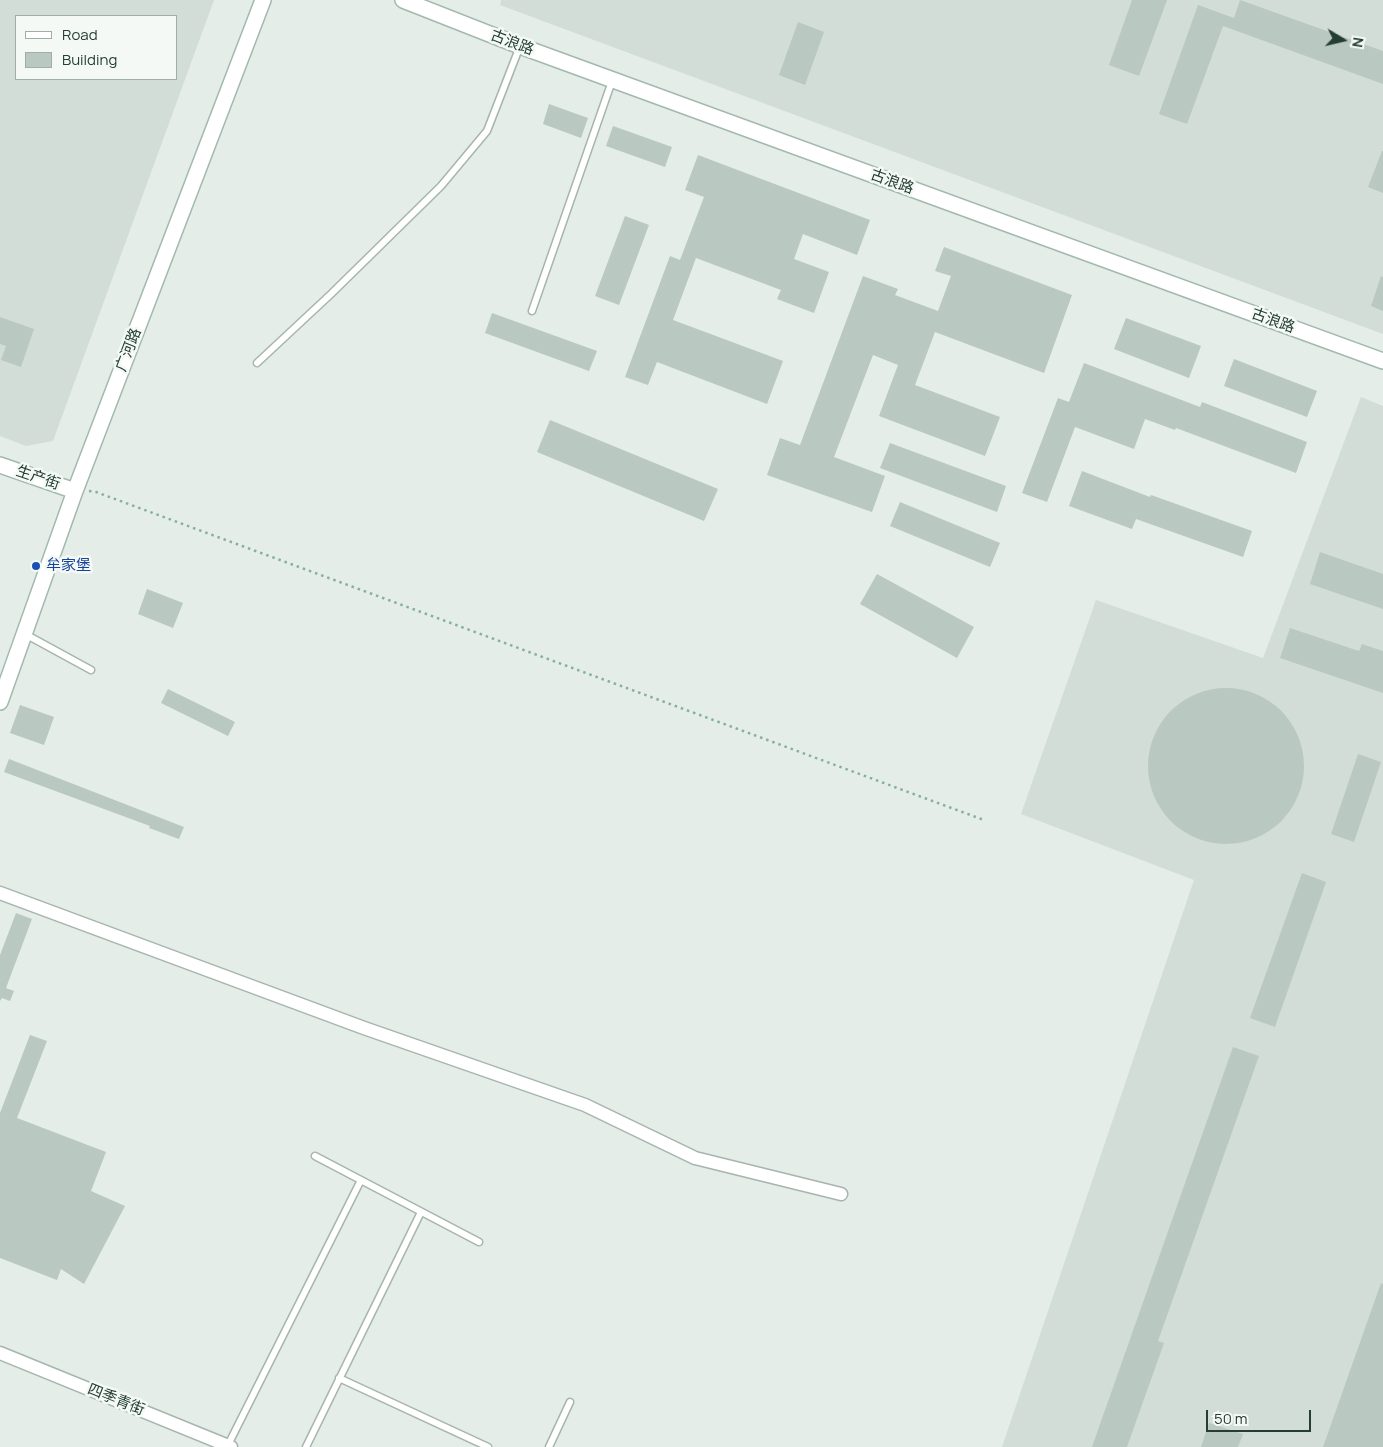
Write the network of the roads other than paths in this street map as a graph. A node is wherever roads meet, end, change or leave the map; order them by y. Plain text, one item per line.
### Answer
1 (263, 0) edge
2 (403, 0) edge
3 (520, 46) junction
4 (613, 80) junction
5 (532, 311) dead end
6 (1383, 361) edge
7 (257, 363) dead end
8 (0, 465) edge
9 (75, 490) junction
10 (25, 634) junction
11 (91, 670) dead end
12 (0, 702) edge
13 (0, 893) edge
14 (315, 1156) dead end
15 (361, 1180) junction
16 (841, 1194) dead end
17 (421, 1212) junction
18 (480, 1242) dead end
19 (0, 1353) edge
20 (340, 1378) junction
21 (570, 1402) dead end
22 (230, 1446) edge
23 (306, 1447) edge
24 (488, 1447) edge
25 (549, 1447) edge

1 - 9 main road, 广河路
2 - 3 main road, 古浪路
3 - 4 main road, 古浪路
3 - 7 lane
4 - 5 lane
4 - 6 main road, 古浪路
8 - 9 main road, 生产街
9 - 10 main road, 广河路
10 - 11 lane
10 - 12 main road, 广河路
13 - 16 street
14 - 15 lane
15 - 17 lane
15 - 22 lane
17 - 18 lane
17 - 20 lane
19 - 22 street, 四季青街
20 - 23 lane
20 - 24 lane
21 - 25 lane

